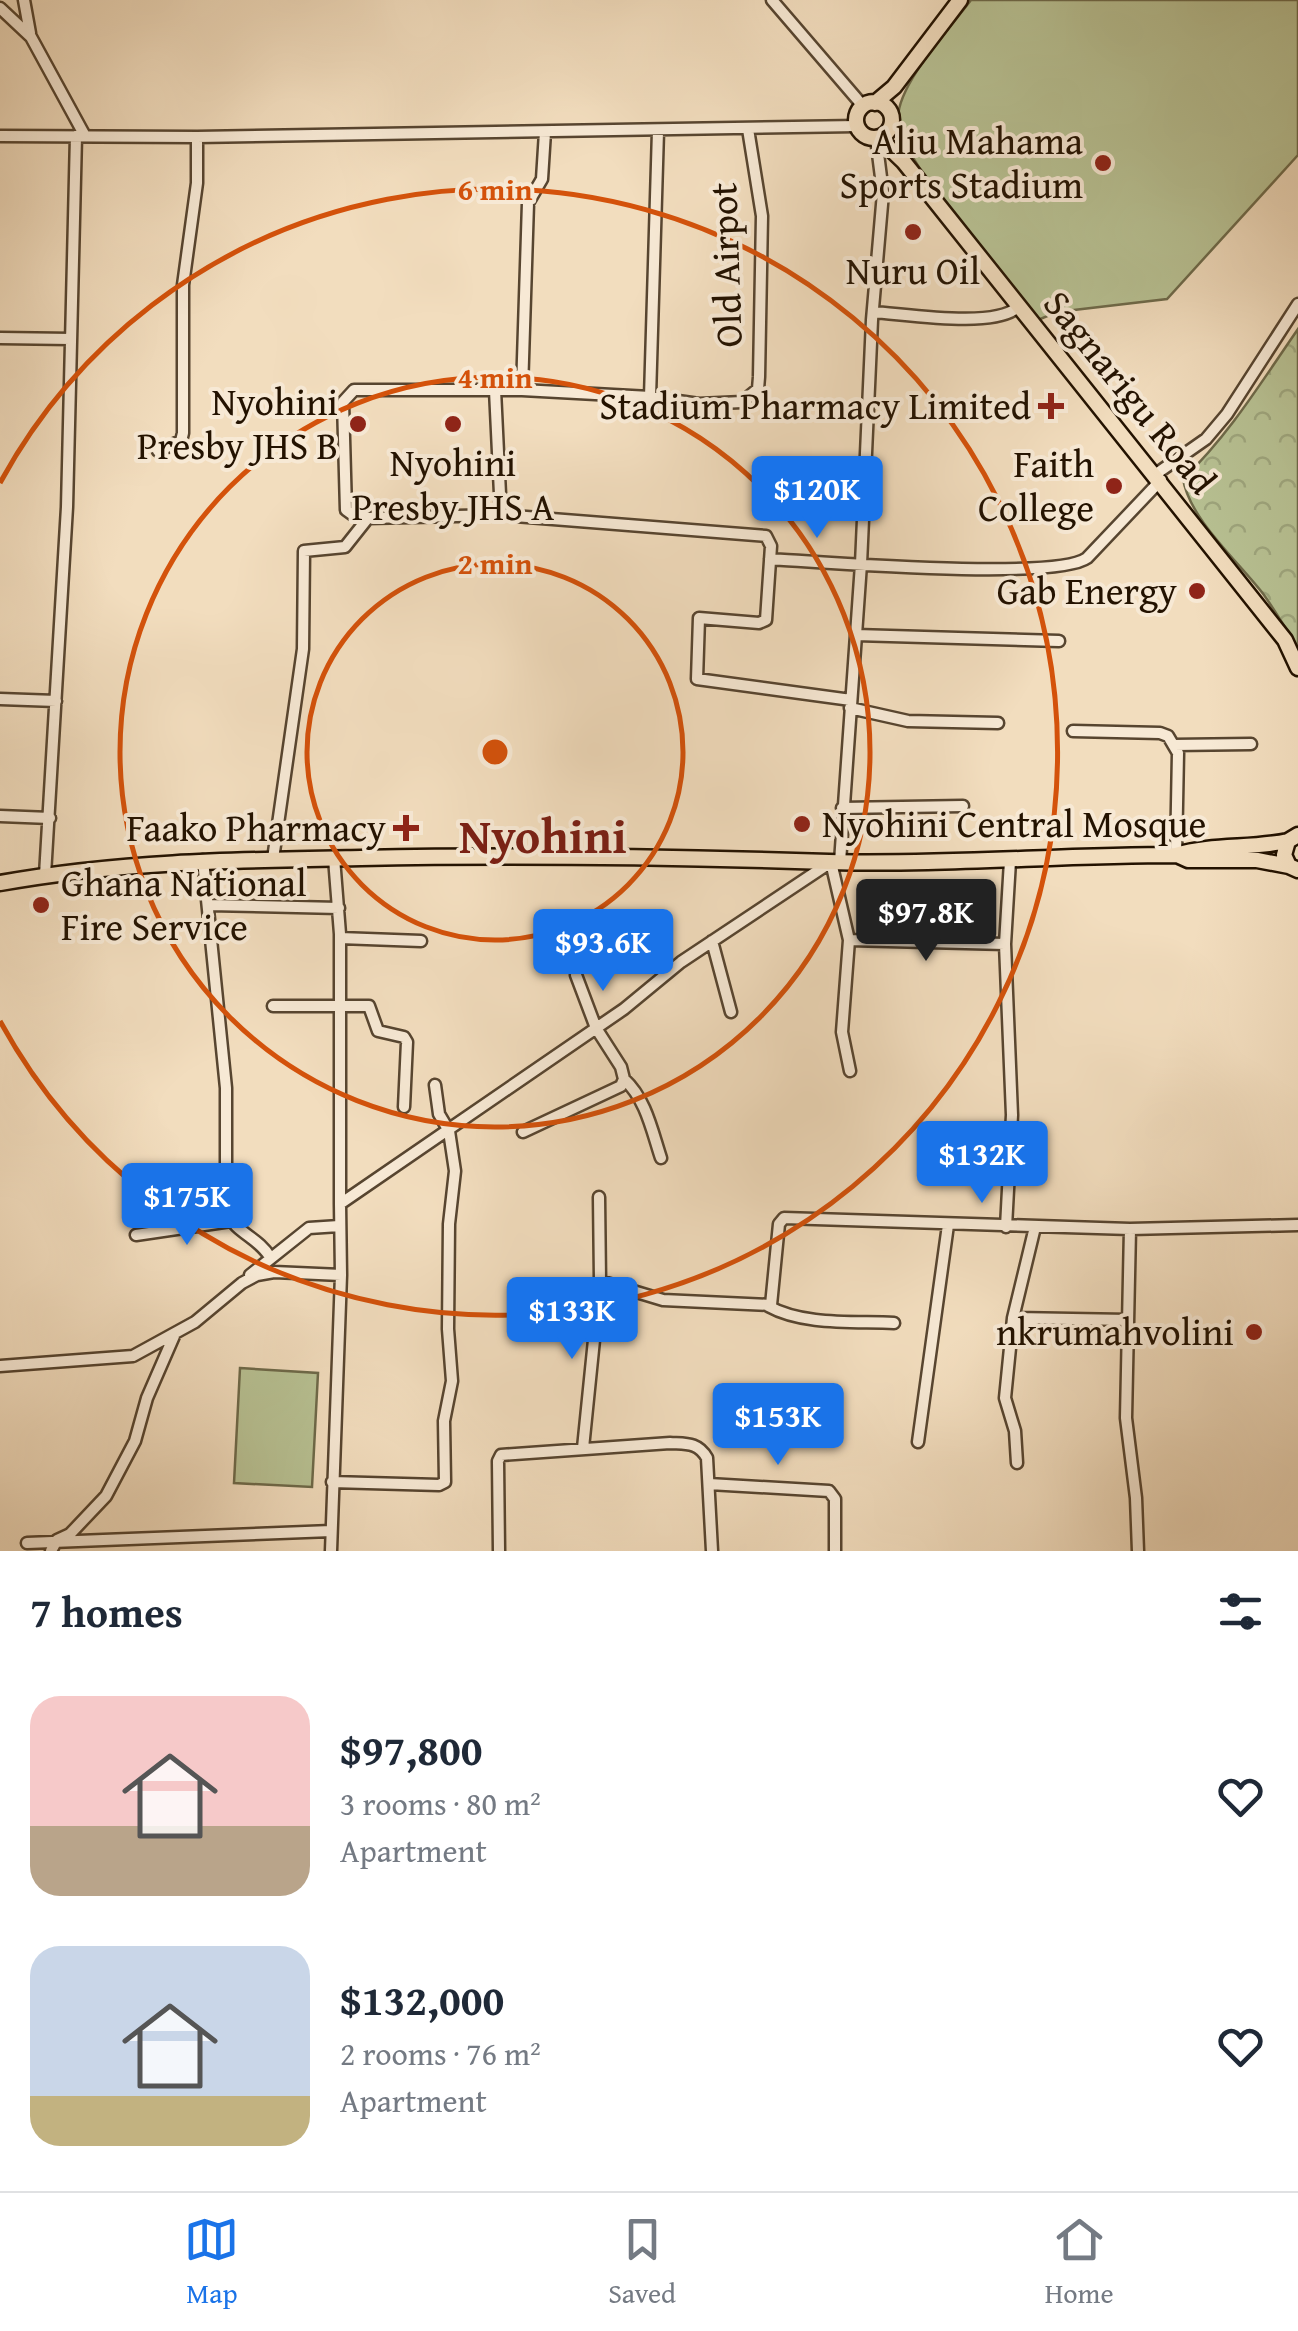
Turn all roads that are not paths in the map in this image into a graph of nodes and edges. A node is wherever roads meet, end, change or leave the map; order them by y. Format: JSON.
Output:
{"nodes":[{"id":1,"x":772,"y":0,"type":"edge"},
{"id":2,"x":960,"y":0,"type":"edge"},
{"id":3,"x":24,"y":2,"type":"edge"},
{"id":4,"x":3,"y":10,"type":"edge"},
{"id":5,"x":31,"y":37,"type":"junction"},
{"id":6,"x":894,"y":87,"type":"junction"},
{"id":7,"x":869,"y":104,"type":"junction"},
{"id":8,"x":891,"y":119,"type":"junction"},
{"id":9,"x":857,"y":126,"type":"junction"},
{"id":10,"x":748,"y":129,"type":"junction"},
{"id":11,"x":658,"y":130,"type":"junction"},
{"id":12,"x":546,"y":132,"type":"junction"},
{"id":13,"x":0,"y":136,"type":"edge"},
{"id":14,"x":80,"y":136,"type":"junction"},
{"id":15,"x":197,"y":137,"type":"junction"},
{"id":16,"x":877,"y":138,"type":"junction"},
{"id":17,"x":904,"y":162,"type":"junction"},
{"id":18,"x":1298,"y":304,"type":"edge"},
{"id":19,"x":1018,"y":307,"type":"junction"},
{"id":20,"x":873,"y":312,"type":"junction"},
{"id":21,"x":0,"y":338,"type":"edge"},
{"id":22,"x":71,"y":340,"type":"junction"},
{"id":23,"x":495,"y":390,"type":"junction"},
{"id":24,"x":522,"y":390,"type":"junction"},
{"id":25,"x":650,"y":397,"type":"junction"},
{"id":26,"x":158,"y":451,"type":"dead end"},
{"id":27,"x":1158,"y":477,"type":"junction"},
{"id":28,"x":501,"y":515,"type":"junction"},
{"id":29,"x":368,"y":518,"type":"junction"},
{"id":30,"x":770,"y":559,"type":"junction"},
{"id":31,"x":861,"y":564,"type":"junction"},
{"id":32,"x":856,"y":635,"type":"junction"},
{"id":33,"x":1059,"y":641,"type":"dead end"},
{"id":34,"x":1298,"y":668,"type":"edge"},
{"id":35,"x":0,"y":699,"type":"edge"},
{"id":36,"x":56,"y":701,"type":"junction"},
{"id":37,"x":851,"y":704,"type":"junction"},
{"id":38,"x":998,"y":723,"type":"dead end"},
{"id":39,"x":1073,"y":731,"type":"dead end"},
{"id":40,"x":1250,"y":744,"type":"dead end"},
{"id":41,"x":1174,"y":745,"type":"junction"},
{"id":42,"x":963,"y":806,"type":"dead end"},
{"id":43,"x":842,"y":808,"type":"junction"},
{"id":44,"x":0,"y":816,"type":"edge"},
{"id":45,"x":50,"y":818,"type":"junction"},
{"id":46,"x":1294,"y":834,"type":"edge"},
{"id":47,"x":1176,"y":855,"type":"junction"},
{"id":48,"x":334,"y":858,"type":"junction"},
{"id":49,"x":273,"y":859,"type":"junction"},
{"id":50,"x":203,"y":860,"type":"junction"},
{"id":51,"x":1010,"y":861,"type":"junction"},
{"id":52,"x":836,"y":862,"type":"junction"},
{"id":53,"x":1295,"y":871,"type":"edge"},
{"id":54,"x":45,"y":875,"type":"junction"},
{"id":55,"x":0,"y":883,"type":"edge"},
{"id":56,"x":210,"y":905,"type":"junction"},
{"id":57,"x":339,"y":908,"type":"junction"},
{"id":58,"x":340,"y":938,"type":"junction"},
{"id":59,"x":712,"y":940,"type":"junction"},
{"id":60,"x":849,"y":940,"type":"junction"},
{"id":61,"x":420,"y":941,"type":"dead end"},
{"id":62,"x":1005,"y":944,"type":"junction"},
{"id":63,"x":576,"y":975,"type":"dead end"},
{"id":64,"x":339,"y":1004,"type":"junction"},
{"id":65,"x":273,"y":1006,"type":"dead end"},
{"id":66,"x":731,"y":1012,"type":"dead end"},
{"id":67,"x":596,"y":1028,"type":"junction"},
{"id":68,"x":850,"y":1070,"type":"dead end"},
{"id":69,"x":624,"y":1079,"type":"junction"},
{"id":70,"x":435,"y":1085,"type":"dead end"},
{"id":71,"x":404,"y":1107,"type":"dead end"},
{"id":72,"x":448,"y":1131,"type":"junction"},
{"id":73,"x":524,"y":1132,"type":"dead end"},
{"id":74,"x":660,"y":1158,"type":"dead end"},
{"id":75,"x":599,"y":1197,"type":"dead end"},
{"id":76,"x":340,"y":1204,"type":"junction"},
{"id":77,"x":231,"y":1222,"type":"junction"},
{"id":78,"x":948,"y":1225,"type":"junction"},
{"id":79,"x":1298,"y":1225,"type":"edge"},
{"id":80,"x":340,"y":1226,"type":"junction"},
{"id":81,"x":1006,"y":1226,"type":"junction"},
{"id":82,"x":1035,"y":1227,"type":"junction"},
{"id":83,"x":1130,"y":1229,"type":"junction"},
{"id":84,"x":136,"y":1235,"type":"dead end"},
{"id":85,"x":270,"y":1257,"type":"junction"},
{"id":86,"x":341,"y":1275,"type":"junction"},
{"id":87,"x":600,"y":1281,"type":"junction"},
{"id":88,"x":242,"y":1283,"type":"junction"},
{"id":89,"x":768,"y":1306,"type":"junction"},
{"id":90,"x":1013,"y":1318,"type":"junction"},
{"id":91,"x":1128,"y":1320,"type":"junction"},
{"id":92,"x":894,"y":1323,"type":"dead end"},
{"id":93,"x":175,"y":1335,"type":"junction"},
{"id":94,"x":0,"y":1366,"type":"edge"},
{"id":95,"x":918,"y":1442,"type":"dead end"},
{"id":96,"x":583,"y":1448,"type":"junction"},
{"id":97,"x":1017,"y":1463,"type":"dead end"},
{"id":98,"x":332,"y":1482,"type":"junction"},
{"id":99,"x":710,"y":1484,"type":"junction"},
{"id":100,"x":332,"y":1530,"type":"junction"},
{"id":101,"x":27,"y":1544,"type":"dead end"},
{"id":102,"x":54,"y":1546,"type":"edge"},
{"id":103,"x":331,"y":1551,"type":"edge"},
{"id":104,"x":499,"y":1551,"type":"edge"},
{"id":105,"x":712,"y":1551,"type":"edge"},
{"id":106,"x":835,"y":1551,"type":"edge"},
{"id":107,"x":1138,"y":1551,"type":"edge"}],
"edges":[{"from":1,"to":7,"type":"street"},
{"from":2,"to":6,"type":"main road"},
{"from":3,"to":4,"type":"street"},
{"from":3,"to":5,"type":"street"},
{"from":4,"to":5,"type":"street"},
{"from":5,"to":14,"type":"street"},
{"from":6,"to":7,"type":"main road"},
{"from":6,"to":8,"type":"main road"},
{"from":7,"to":8,"type":"main road"},
{"from":7,"to":9,"type":"main road"},
{"from":8,"to":16,"type":"main road"},
{"from":8,"to":17,"type":"main road","name":"Sagnarigu Road"},
{"from":9,"to":10,"type":"street"},
{"from":9,"to":16,"type":"main road"},
{"from":10,"to":11,"type":"street"},
{"from":10,"to":25,"type":"street","name":"Old Airpot"},
{"from":11,"to":12,"type":"street"},
{"from":11,"to":25,"type":"street"},
{"from":12,"to":15,"type":"street"},
{"from":12,"to":24,"type":"street"},
{"from":13,"to":14,"type":"street"},
{"from":14,"to":15,"type":"street"},
{"from":14,"to":22,"type":"street"},
{"from":15,"to":26,"type":"street"},
{"from":16,"to":17,"type":"main road","name":"Sagnarigu Road"},
{"from":16,"to":20,"type":"street"},
{"from":17,"to":19,"type":"main road","name":"Sagnarigu Road"},
{"from":18,"to":27,"type":"street"},
{"from":19,"to":20,"type":"street"},
{"from":19,"to":27,"type":"main road","name":"Sagnarigu Road"},
{"from":20,"to":31,"type":"street"},
{"from":21,"to":22,"type":"street"},
{"from":22,"to":36,"type":"street"},
{"from":23,"to":24,"type":"street"},
{"from":23,"to":28,"type":"street"},
{"from":23,"to":29,"type":"street"},
{"from":24,"to":25,"type":"street"},
{"from":27,"to":31,"type":"street"},
{"from":27,"to":34,"type":"main road","name":"Sagnarigu Road"},
{"from":28,"to":29,"type":"street"},
{"from":28,"to":30,"type":"street"},
{"from":29,"to":49,"type":"street"},
{"from":30,"to":31,"type":"street"},
{"from":30,"to":37,"type":"street"},
{"from":31,"to":32,"type":"street"},
{"from":32,"to":33,"type":"street"},
{"from":32,"to":37,"type":"street"},
{"from":35,"to":36,"type":"street"},
{"from":36,"to":45,"type":"street"},
{"from":37,"to":38,"type":"street"},
{"from":37,"to":43,"type":"street"},
{"from":39,"to":41,"type":"street"},
{"from":40,"to":41,"type":"street"},
{"from":41,"to":47,"type":"street"},
{"from":42,"to":43,"type":"street"},
{"from":43,"to":52,"type":"street"},
{"from":44,"to":45,"type":"street"},
{"from":45,"to":54,"type":"street"},
{"from":46,"to":47,"type":"main road"},
{"from":46,"to":53,"type":"main road"},
{"from":47,"to":51,"type":"main road"},
{"from":47,"to":53,"type":"main road"},
{"from":48,"to":49,"type":"main road"},
{"from":48,"to":52,"type":"main road"},
{"from":48,"to":57,"type":"street"},
{"from":49,"to":50,"type":"main road"},
{"from":50,"to":54,"type":"main road"},
{"from":50,"to":56,"type":"street"},
{"from":51,"to":52,"type":"main road"},
{"from":51,"to":62,"type":"street"},
{"from":52,"to":59,"type":"street"},
{"from":52,"to":60,"type":"street"},
{"from":54,"to":55,"type":"main road"},
{"from":56,"to":57,"type":"street"},
{"from":56,"to":77,"type":"street"},
{"from":57,"to":58,"type":"street"},
{"from":58,"to":61,"type":"street"},
{"from":58,"to":64,"type":"street"},
{"from":59,"to":66,"type":"street"},
{"from":59,"to":67,"type":"street"},
{"from":60,"to":62,"type":"street"},
{"from":60,"to":68,"type":"street"},
{"from":62,"to":81,"type":"street"},
{"from":63,"to":67,"type":"street"},
{"from":64,"to":65,"type":"street"},
{"from":64,"to":71,"type":"street"},
{"from":64,"to":76,"type":"street"},
{"from":67,"to":69,"type":"street"},
{"from":67,"to":72,"type":"street"},
{"from":69,"to":73,"type":"street"},
{"from":69,"to":74,"type":"street"},
{"from":70,"to":72,"type":"street"},
{"from":72,"to":76,"type":"street"},
{"from":72,"to":98,"type":"street"},
{"from":75,"to":87,"type":"street"},
{"from":76,"to":80,"type":"street"},
{"from":77,"to":84,"type":"street"},
{"from":77,"to":85,"type":"street"},
{"from":78,"to":81,"type":"street"},
{"from":78,"to":89,"type":"street"},
{"from":78,"to":95,"type":"street"},
{"from":79,"to":83,"type":"street"},
{"from":80,"to":85,"type":"street"},
{"from":80,"to":86,"type":"street"},
{"from":81,"to":82,"type":"street"},
{"from":82,"to":83,"type":"street"},
{"from":82,"to":90,"type":"street"},
{"from":83,"to":91,"type":"street"},
{"from":85,"to":88,"type":"street"},
{"from":86,"to":88,"type":"street"},
{"from":86,"to":98,"type":"street"},
{"from":87,"to":89,"type":"street"},
{"from":87,"to":96,"type":"street"},
{"from":88,"to":93,"type":"street"},
{"from":89,"to":92,"type":"street"},
{"from":90,"to":91,"type":"street"},
{"from":90,"to":97,"type":"street"},
{"from":91,"to":107,"type":"street"},
{"from":93,"to":94,"type":"street"},
{"from":93,"to":102,"type":"street"},
{"from":96,"to":99,"type":"street"},
{"from":96,"to":104,"type":"street"},
{"from":98,"to":100,"type":"street"},
{"from":99,"to":105,"type":"street"},
{"from":99,"to":106,"type":"street"},
{"from":100,"to":102,"type":"street"},
{"from":100,"to":103,"type":"street"},
{"from":101,"to":102,"type":"street"}]}
